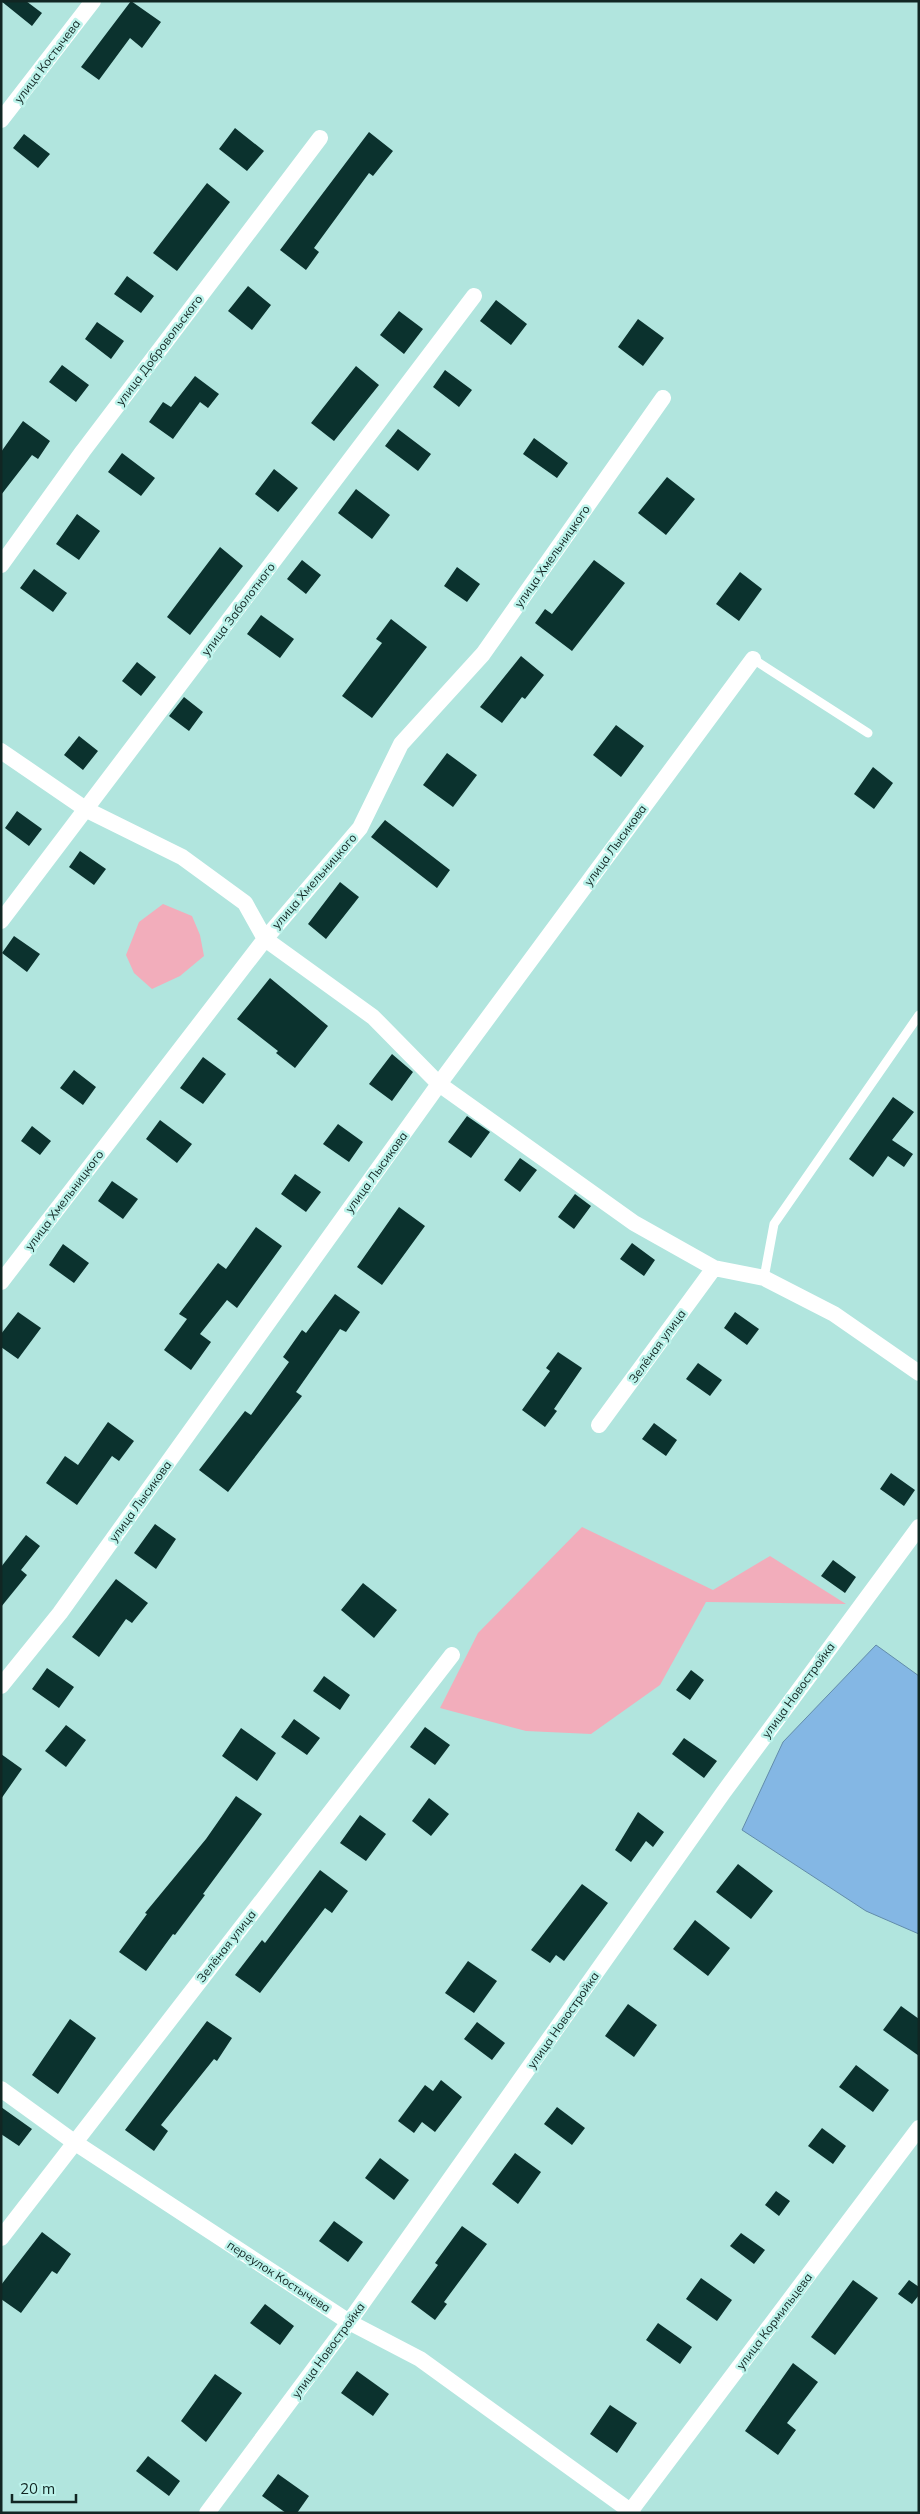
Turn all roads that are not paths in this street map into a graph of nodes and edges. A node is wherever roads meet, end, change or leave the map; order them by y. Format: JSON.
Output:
{"nodes":[{"id":1,"x":92,"y":1,"type":"edge"},
{"id":2,"x":1,"y":120,"type":"edge"},
{"id":3,"x":320,"y":138,"type":"dead end"},
{"id":4,"x":474,"y":296,"type":"dead end"},
{"id":5,"x":663,"y":398,"type":"dead end"},
{"id":6,"x":1,"y":565,"type":"edge"},
{"id":7,"x":753,"y":659,"type":"joint"},
{"id":8,"x":868,"y":733,"type":"dead end"},
{"id":9,"x":1,"y":751,"type":"edge"},
{"id":10,"x":87,"y":810,"type":"junction"},
{"id":11,"x":1,"y":921,"type":"edge"},
{"id":12,"x":264,"y":939,"type":"junction"},
{"id":13,"x":919,"y":1015,"type":"edge"},
{"id":14,"x":439,"y":1084,"type":"junction"},
{"id":15,"x":714,"y":1268,"type":"junction"},
{"id":16,"x":764,"y":1278,"type":"junction"},
{"id":17,"x":1,"y":1282,"type":"edge"},
{"id":18,"x":919,"y":1374,"type":"edge"},
{"id":19,"x":599,"y":1425,"type":"dead end"},
{"id":20,"x":919,"y":1527,"type":"edge"},
{"id":21,"x":452,"y":1655,"type":"dead end"},
{"id":22,"x":1,"y":1686,"type":"edge"},
{"id":23,"x":1,"y":2089,"type":"edge"},
{"id":24,"x":919,"y":2128,"type":"edge"},
{"id":25,"x":74,"y":2142,"type":"junction"},
{"id":26,"x":1,"y":2238,"type":"edge"},
{"id":27,"x":349,"y":2322,"type":"junction"},
{"id":28,"x":630,"y":2512,"type":"edge"},
{"id":29,"x":207,"y":2513,"type":"edge"}],
"edges":[{"from":1,"to":2,"type":"street","name":"улица Костычева"},
{"from":3,"to":6,"type":"street","name":"улица Добровольского"},
{"from":4,"to":10,"type":"street","name":"улица Заболотного"},
{"from":5,"to":12,"type":"street","name":"улица Хмельницкого"},
{"from":7,"to":8,"type":"lane"},
{"from":7,"to":14,"type":"street","name":"улица Лысикова"},
{"from":9,"to":10,"type":"street"},
{"from":10,"to":11,"type":"street","name":"улица Заболотного"},
{"from":10,"to":12,"type":"street"},
{"from":12,"to":14,"type":"street"},
{"from":12,"to":17,"type":"street","name":"улица Хмельницкого"},
{"from":13,"to":16,"type":"lane"},
{"from":14,"to":15,"type":"street"},
{"from":14,"to":22,"type":"street","name":"улица Лысикова"},
{"from":15,"to":16,"type":"street"},
{"from":15,"to":19,"type":"street","name":"Зелёная улица"},
{"from":16,"to":18,"type":"street"},
{"from":20,"to":27,"type":"street","name":"улица Новостройка"},
{"from":21,"to":25,"type":"street","name":"Зелёная улица"},
{"from":23,"to":25,"type":"street","name":"переулок Костычева"},
{"from":24,"to":28,"type":"street","name":"улица Кормильцева"},
{"from":25,"to":26,"type":"street","name":"Зелёная улица"},
{"from":25,"to":27,"type":"street","name":"переулок Костычева"},
{"from":27,"to":28,"type":"street","name":"переулок Костычева"},
{"from":27,"to":29,"type":"street","name":"улица Новостройка"}]}
